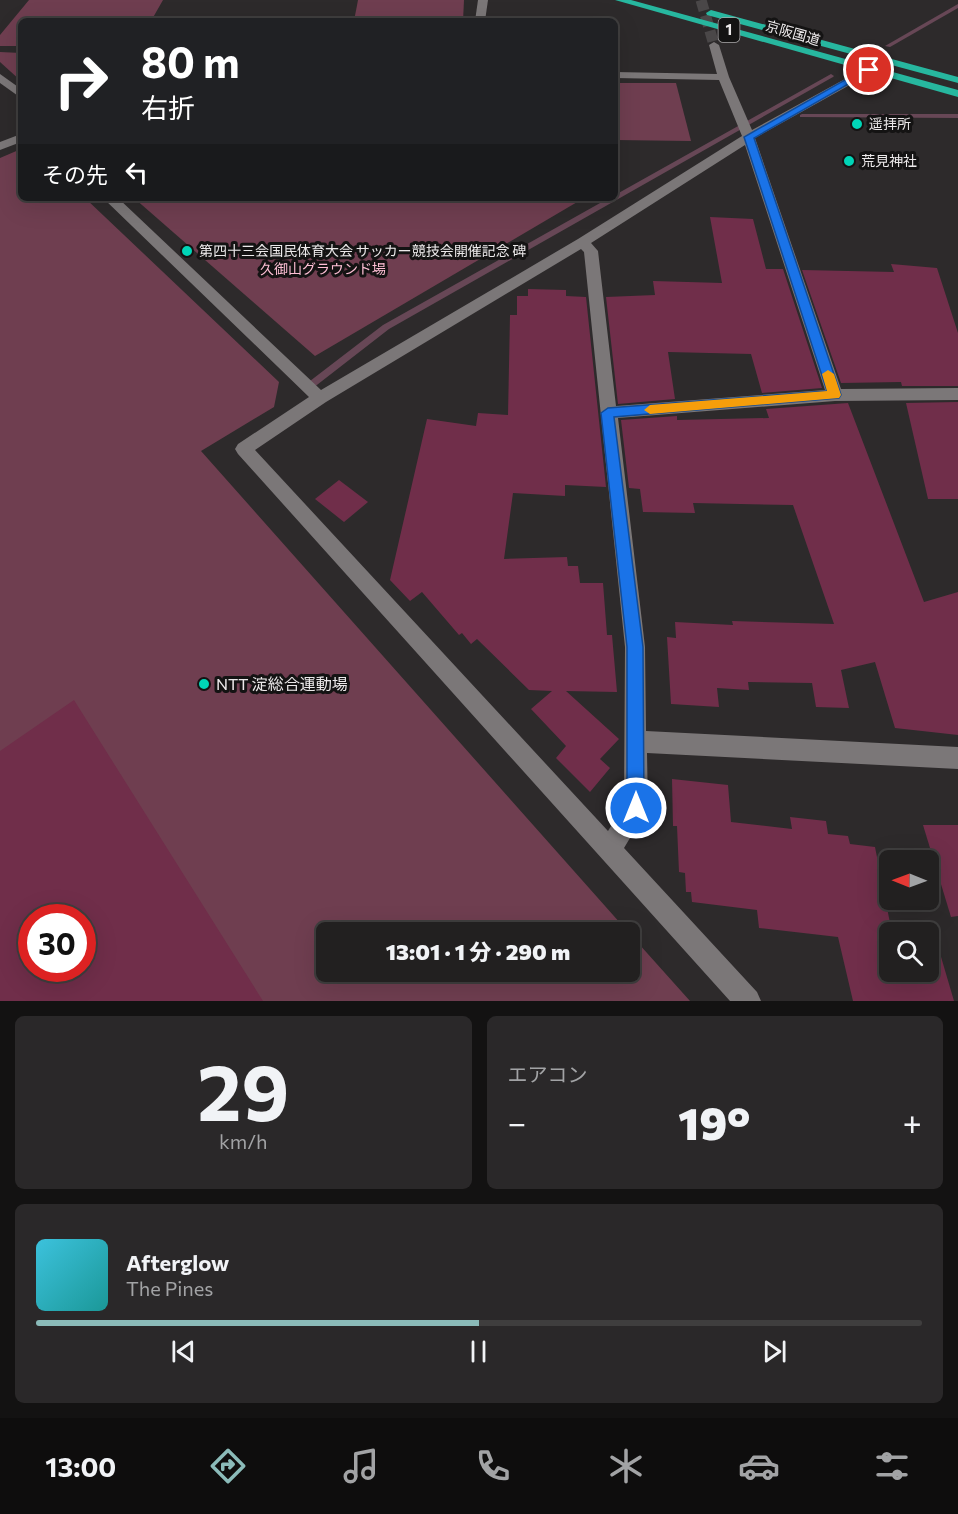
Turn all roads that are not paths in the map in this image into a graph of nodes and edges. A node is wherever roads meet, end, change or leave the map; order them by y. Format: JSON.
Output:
{"nodes":[{"id":1,"x":483,"y":0,"type":"edge"},
{"id":2,"x":620,"y":0,"type":"edge"},
{"id":3,"x":690,"y":8,"type":"dead end"},
{"id":4,"x":480,"y":18,"type":"edge"},
{"id":5,"x":714,"y":45,"type":"tunnel mouth"},
{"id":6,"x":868,"y":69,"type":"junction"},
{"id":7,"x":618,"y":75,"type":"edge"},
{"id":8,"x":0,"y":77,"type":"edge"},
{"id":9,"x":723,"y":77,"type":"junction"},
{"id":10,"x":958,"y":80,"type":"edge"},
{"id":11,"x":18,"y":92,"type":"edge"},
{"id":12,"x":958,"y":94,"type":"edge"},
{"id":13,"x":749,"y":137,"type":"junction"},
{"id":14,"x":18,"y":139,"type":"edge"},
{"id":15,"x":0,"y":146,"type":"edge"},
{"id":16,"x":113,"y":201,"type":"edge"},
{"id":17,"x":583,"y":242,"type":"junction"},
{"id":18,"x":958,"y":394,"type":"edge"},
{"id":19,"x":835,"y":395,"type":"junction"},
{"id":20,"x":320,"y":398,"type":"junction"},
{"id":21,"x":608,"y":413,"type":"junction"},
{"id":22,"x":635,"y":741,"type":"junction"},
{"id":23,"x":958,"y":759,"type":"edge"},
{"id":24,"x":610,"y":849,"type":"junction"},
{"id":25,"x":748,"y":1001,"type":"edge"}],
"edges":[{"from":1,"to":4,"type":"street"},
{"from":2,"to":6,"type":"highway","name":"京阪国道","number":"1"},
{"from":3,"to":10,"type":"highway","name":"京阪国道","number":"1"},
{"from":5,"to":9,"type":"street"},
{"from":6,"to":12,"type":"highway","name":"京阪国道","number":"1"},
{"from":6,"to":13,"type":"street"},
{"from":7,"to":9,"type":"street"},
{"from":8,"to":11,"type":"street"},
{"from":9,"to":13,"type":"street"},
{"from":13,"to":17,"type":"street"},
{"from":13,"to":19,"type":"street"},
{"from":14,"to":15,"type":"street"},
{"from":16,"to":20,"type":"street"},
{"from":17,"to":20,"type":"street"},
{"from":17,"to":21,"type":"street"},
{"from":18,"to":19,"type":"street"},
{"from":19,"to":21,"type":"street"},
{"from":20,"to":24,"type":"street"},
{"from":21,"to":22,"type":"street"},
{"from":22,"to":23,"type":"street"},
{"from":22,"to":24,"type":"street"},
{"from":24,"to":25,"type":"street"}]}
